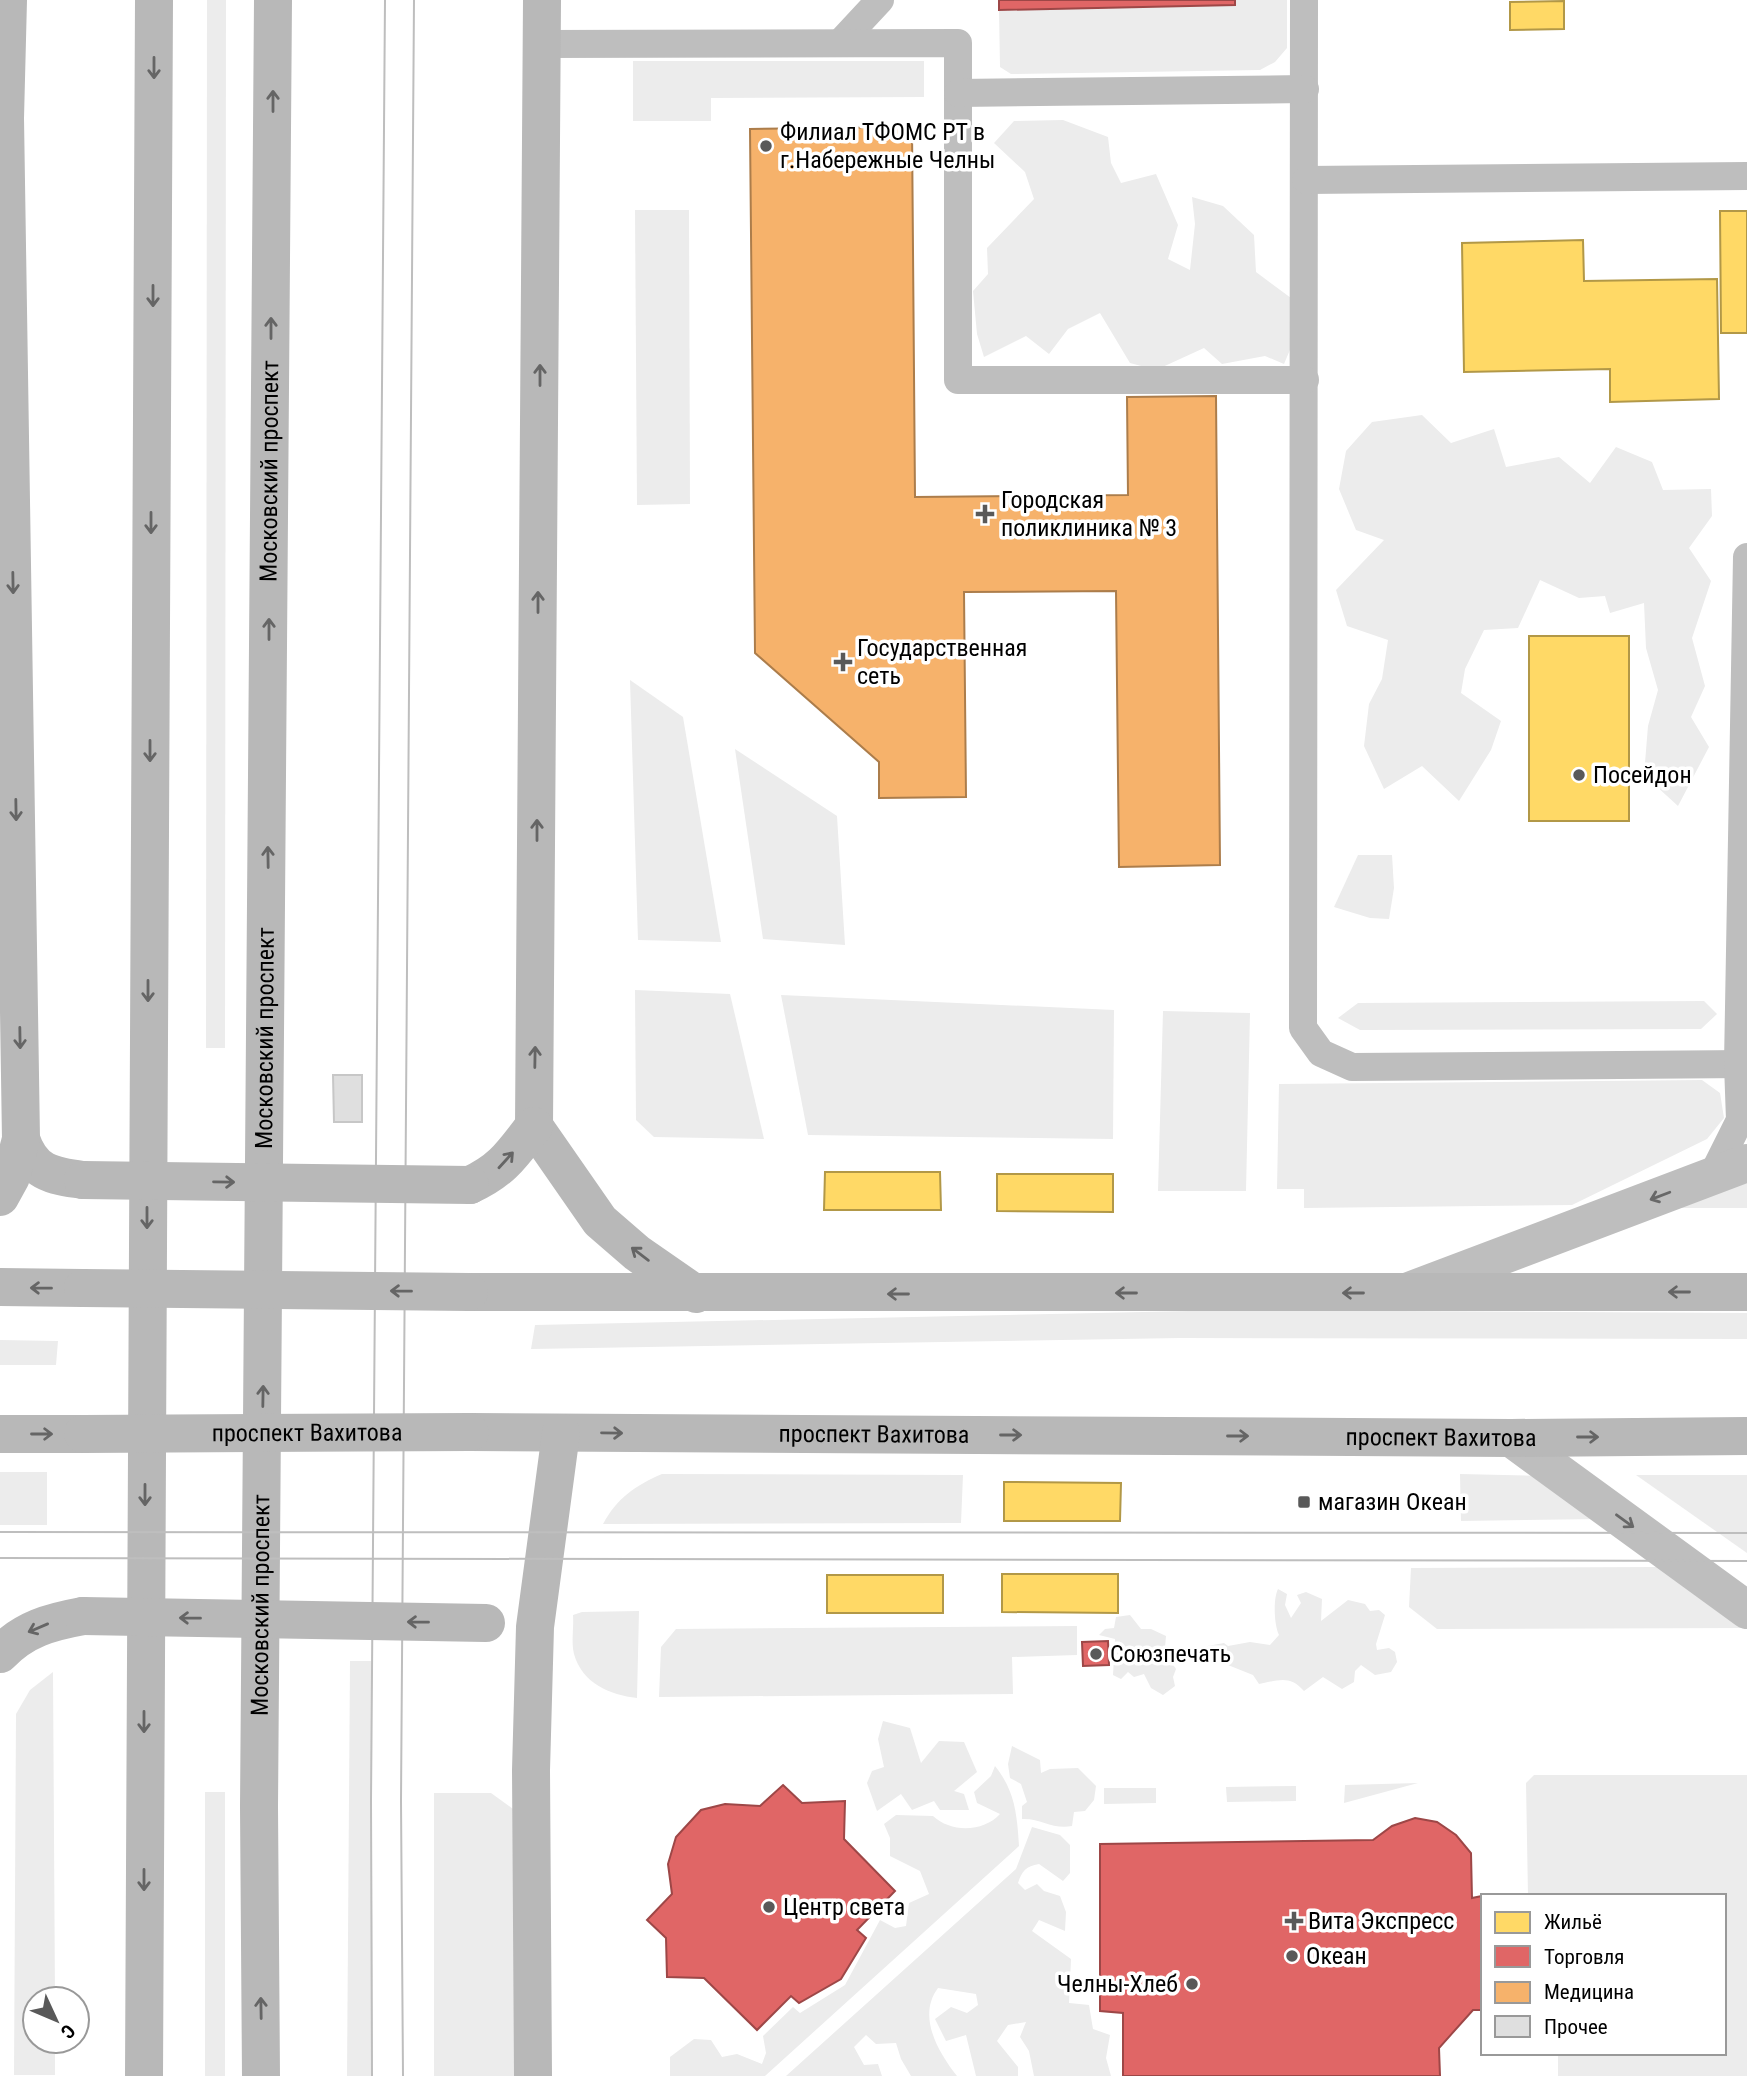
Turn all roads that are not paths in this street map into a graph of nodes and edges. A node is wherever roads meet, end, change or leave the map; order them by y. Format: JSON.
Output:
{"nodes":[{"id":1,"x":8,"y":0,"type":"edge"},
{"id":2,"x":154,"y":0,"type":"edge"},
{"id":3,"x":273,"y":0,"type":"edge"},
{"id":4,"x":542,"y":0,"type":"edge"},
{"id":5,"x":880,"y":0,"type":"edge"},
{"id":6,"x":1304,"y":0,"type":"edge"},
{"id":7,"x":840,"y":43,"type":"junction"},
{"id":8,"x":542,"y":44,"type":"junction"},
{"id":9,"x":1306,"y":89,"type":"junction"},
{"id":10,"x":958,"y":93,"type":"junction"},
{"id":11,"x":1747,"y":176,"type":"edge"},
{"id":12,"x":1306,"y":180,"type":"junction"},
{"id":13,"x":1305,"y":380,"type":"junction"},
{"id":14,"x":1747,"y":556,"type":"edge"},
{"id":15,"x":1742,"y":1064,"type":"edge"},
{"id":16,"x":534,"y":1126,"type":"junction"},
{"id":17,"x":21,"y":1139,"type":"junction"},
{"id":18,"x":1747,"y":1163,"type":"edge"},
{"id":19,"x":1712,"y":1176,"type":"junction"},
{"id":20,"x":0,"y":1197,"type":"edge"},
{"id":21,"x":0,"y":1287,"type":"edge"},
{"id":22,"x":1405,"y":1292,"type":"junction"},
{"id":23,"x":1747,"y":1292,"type":"edge"},
{"id":24,"x":696,"y":1294,"type":"junction"},
{"id":25,"x":561,"y":1433,"type":"junction"},
{"id":26,"x":0,"y":1434,"type":"edge"},
{"id":27,"x":1747,"y":1436,"type":"edge"},
{"id":28,"x":1511,"y":1438,"type":"junction"},
{"id":29,"x":1747,"y":1610,"type":"edge"},
{"id":30,"x":535,"y":1627,"type":"junction"},
{"id":31,"x":0,"y":1654,"type":"edge"},
{"id":32,"x":144,"y":2076,"type":"edge"},
{"id":33,"x":261,"y":2076,"type":"edge"},
{"id":34,"x":533,"y":2076,"type":"edge"}],
"edges":[{"from":1,"to":17,"type":"main road","one_way":true},
{"from":2,"to":32,"type":"main road","one_way":true},
{"from":33,"to":3,"type":"main road","name":"Московский проспект","one_way":true},
{"from":4,"to":8,"type":"main road"},
{"from":5,"to":7,"type":"lane"},
{"from":6,"to":9,"type":"lane"},
{"from":7,"to":8,"type":"lane"},
{"from":7,"to":10,"type":"lane"},
{"from":16,"to":8,"type":"main road","one_way":true},
{"from":9,"to":10,"type":"lane"},
{"from":9,"to":12,"type":"lane"},
{"from":10,"to":13,"type":"lane"},
{"from":11,"to":12,"type":"lane"},
{"from":12,"to":13,"type":"lane"},
{"from":13,"to":15,"type":"lane"},
{"from":14,"to":15,"type":"lane"},
{"from":15,"to":19,"type":"lane"},
{"from":17,"to":16,"type":"main road","one_way":true,"bridge":true},
{"from":24,"to":16,"type":"main road","one_way":true},
{"from":17,"to":20,"type":"main road"},
{"from":18,"to":19,"type":"street"},
{"from":19,"to":22,"type":"street","one_way":true},
{"from":24,"to":21,"type":"main road","one_way":true,"bridge":true},
{"from":23,"to":22,"type":"main road","one_way":true},
{"from":22,"to":24,"type":"main road","one_way":true},
{"from":26,"to":25,"type":"main road","name":"проспект Вахитова","one_way":true,"bridge":true},
{"from":25,"to":28,"type":"main road","name":"проспект Вахитова","one_way":true},
{"from":25,"to":30,"type":"main road"},
{"from":28,"to":27,"type":"main road","name":"проспект Вахитова","one_way":true},
{"from":28,"to":29,"type":"street","one_way":true},
{"from":30,"to":31,"type":"main road","one_way":true,"bridge":true},
{"from":30,"to":34,"type":"main road"}]}
